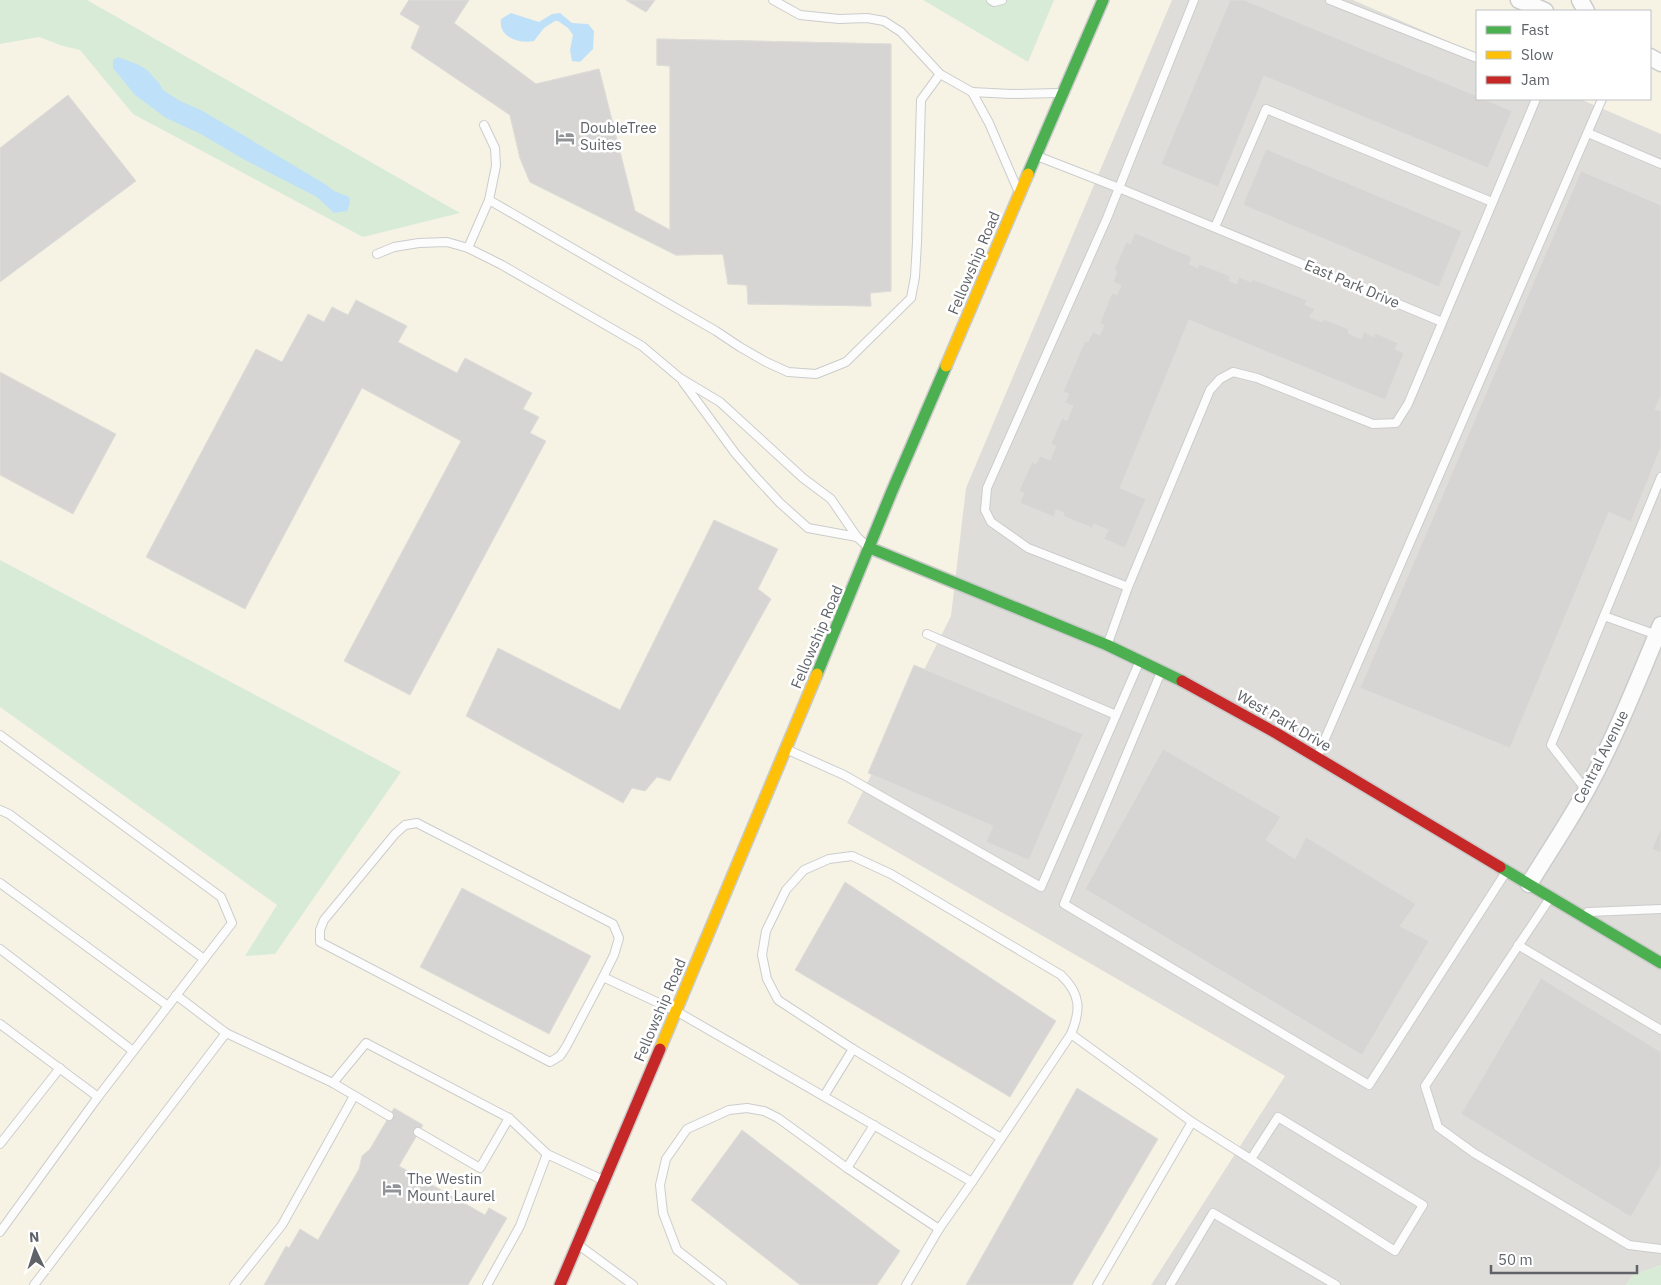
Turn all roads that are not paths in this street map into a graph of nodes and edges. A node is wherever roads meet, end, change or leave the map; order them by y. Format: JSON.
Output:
{"nodes":[{"id":1,"x":773,"y":0,"type":"edge"},
{"id":2,"x":991,"y":0,"type":"edge"},
{"id":3,"x":1002,"y":0,"type":"edge"},
{"id":4,"x":1103,"y":0,"type":"edge"},
{"id":5,"x":1194,"y":0,"type":"edge"},
{"id":6,"x":1330,"y":0,"type":"edge"},
{"id":7,"x":1519,"y":0,"type":"edge"},
{"id":8,"x":1544,"y":10,"type":"edge"},
{"id":9,"x":1476,"y":58,"type":"edge"},
{"id":10,"x":940,"y":74,"type":"junction"},
{"id":11,"x":972,"y":92,"type":"junction"},
{"id":12,"x":1064,"y":93,"type":"junction"},
{"id":13,"x":1536,"y":100,"type":"edge"},
{"id":14,"x":1602,"y":100,"type":"edge"},
{"id":15,"x":484,"y":125,"type":"dead end"},
{"id":16,"x":1588,"y":133,"type":"junction"},
{"id":17,"x":1037,"y":156,"type":"junction"},
{"id":18,"x":1661,"y":164,"type":"edge"},
{"id":19,"x":1119,"y":188,"type":"junction"},
{"id":20,"x":1020,"y":194,"type":"junction"},
{"id":21,"x":488,"y":200,"type":"junction"},
{"id":22,"x":1492,"y":202,"type":"junction"},
{"id":23,"x":1215,"y":227,"type":"junction"},
{"id":24,"x":468,"y":248,"type":"junction"},
{"id":25,"x":377,"y":254,"type":"dead end"},
{"id":26,"x":1442,"y":322,"type":"junction"},
{"id":27,"x":680,"y":378,"type":"junction"},
{"id":28,"x":1660,"y":483,"type":"edge"},
{"id":29,"x":857,"y":537,"type":"junction"},
{"id":30,"x":870,"y":548,"type":"junction"},
{"id":31,"x":1128,"y":586,"type":"junction"},
{"id":32,"x":1604,"y":616,"type":"junction"},
{"id":33,"x":1659,"y":630,"type":"edge"},
{"id":34,"x":927,"y":634,"type":"dead end"},
{"id":35,"x":1107,"y":645,"type":"junction"},
{"id":36,"x":1140,"y":661,"type":"junction"},
{"id":37,"x":1161,"y":670,"type":"junction"},
{"id":38,"x":1116,"y":715,"type":"junction"},
{"id":39,"x":0,"y":735,"type":"edge"},
{"id":40,"x":786,"y":749,"type":"junction"},
{"id":41,"x":1317,"y":757,"type":"junction"},
{"id":42,"x":1586,"y":790,"type":"junction"},
{"id":43,"x":0,"y":810,"type":"edge"},
{"id":44,"x":1506,"y":871,"type":"junction"},
{"id":45,"x":0,"y":883,"type":"edge"},
{"id":46,"x":1529,"y":884,"type":"junction"},
{"id":47,"x":1550,"y":897,"type":"junction"},
{"id":48,"x":1661,"y":909,"type":"edge"},
{"id":49,"x":1576,"y":912,"type":"junction"},
{"id":50,"x":1518,"y":944,"type":"junction"},
{"id":51,"x":0,"y":949,"type":"edge"},
{"id":52,"x":204,"y":959,"type":"junction"},
{"id":53,"x":1661,"y":963,"type":"edge"},
{"id":54,"x":603,"y":977,"type":"junction"},
{"id":55,"x":176,"y":995,"type":"junction"},
{"id":56,"x":168,"y":1006,"type":"junction"},
{"id":57,"x":676,"y":1011,"type":"junction"},
{"id":58,"x":0,"y":1024,"type":"edge"},
{"id":59,"x":1661,"y":1030,"type":"edge"},
{"id":60,"x":226,"y":1033,"type":"junction"},
{"id":61,"x":1071,"y":1034,"type":"junction"},
{"id":62,"x":853,"y":1049,"type":"junction"},
{"id":63,"x":133,"y":1051,"type":"junction"},
{"id":64,"x":60,"y":1068,"type":"junction"},
{"id":65,"x":333,"y":1084,"type":"junction"},
{"id":66,"x":354,"y":1096,"type":"junction"},
{"id":67,"x":824,"y":1096,"type":"junction"},
{"id":68,"x":98,"y":1097,"type":"junction"},
{"id":69,"x":389,"y":1116,"type":"dead end"},
{"id":70,"x":508,"y":1118,"type":"junction"},
{"id":71,"x":1192,"y":1122,"type":"junction"},
{"id":72,"x":874,"y":1125,"type":"junction"},
{"id":73,"x":418,"y":1132,"type":"dead end"},
{"id":74,"x":1001,"y":1138,"type":"junction"},
{"id":75,"x":0,"y":1144,"type":"edge"},
{"id":76,"x":548,"y":1154,"type":"junction"},
{"id":77,"x":1251,"y":1159,"type":"junction"},
{"id":78,"x":847,"y":1168,"type":"junction"},
{"id":79,"x":604,"y":1181,"type":"junction"},
{"id":80,"x":972,"y":1182,"type":"junction"},
{"id":81,"x":940,"y":1230,"type":"junction"},
{"id":82,"x":0,"y":1232,"type":"edge"},
{"id":83,"x":578,"y":1244,"type":"junction"},
{"id":84,"x":1661,"y":1249,"type":"edge"},
{"id":85,"x":34,"y":1285,"type":"edge"},
{"id":86,"x":234,"y":1285,"type":"edge"},
{"id":87,"x":487,"y":1285,"type":"edge"},
{"id":88,"x":560,"y":1285,"type":"edge"},
{"id":89,"x":632,"y":1285,"type":"edge"},
{"id":90,"x":722,"y":1285,"type":"edge"},
{"id":91,"x":906,"y":1285,"type":"edge"},
{"id":92,"x":1097,"y":1285,"type":"edge"},
{"id":93,"x":1170,"y":1285,"type":"edge"},
{"id":94,"x":1336,"y":1285,"type":"edge"}],
"edges":[{"from":1,"to":10,"type":"lane"},
{"from":2,"to":3,"type":"lane"},
{"from":4,"to":12,"type":"street","name":"Fellowship Road"},
{"from":5,"to":19,"type":"lane"},
{"from":6,"to":9,"type":"lane"},
{"from":7,"to":8,"type":"street"},
{"from":10,"to":11,"type":"lane"},
{"from":10,"to":21,"type":"lane"},
{"from":11,"to":12,"type":"lane"},
{"from":11,"to":20,"type":"lane"},
{"from":12,"to":17,"type":"street","name":"Fellowship Road"},
{"from":13,"to":22,"type":"lane"},
{"from":14,"to":16,"type":"lane"},
{"from":15,"to":21,"type":"lane"},
{"from":16,"to":18,"type":"lane"},
{"from":16,"to":41,"type":"lane"},
{"from":17,"to":19,"type":"lane","name":"East Park Drive"},
{"from":17,"to":20,"type":"street","name":"Fellowship Road"},
{"from":19,"to":23,"type":"lane","name":"East Park Drive"},
{"from":19,"to":31,"type":"lane"},
{"from":20,"to":30,"type":"street","name":"Fellowship Road"},
{"from":21,"to":24,"type":"lane"},
{"from":22,"to":23,"type":"lane"},
{"from":22,"to":26,"type":"lane"},
{"from":23,"to":26,"type":"lane","name":"East Park Drive"},
{"from":24,"to":25,"type":"lane"},
{"from":24,"to":27,"type":"lane"},
{"from":26,"to":31,"type":"lane"},
{"from":27,"to":29,"type":"lane"},
{"from":27,"to":29,"type":"lane"},
{"from":28,"to":32,"type":"lane"},
{"from":29,"to":30,"type":"lane"},
{"from":30,"to":35,"type":"street","name":"West Park Drive"},
{"from":30,"to":40,"type":"street","name":"Fellowship Road"},
{"from":31,"to":35,"type":"lane"},
{"from":32,"to":33,"type":"lane"},
{"from":32,"to":42,"type":"lane"},
{"from":33,"to":42,"type":"street","name":"Central Avenue"},
{"from":34,"to":38,"type":"lane"},
{"from":35,"to":36,"type":"street","name":"West Park Drive"},
{"from":36,"to":37,"type":"street","name":"West Park Drive"},
{"from":36,"to":38,"type":"lane"},
{"from":37,"to":41,"type":"street","name":"West Park Drive"},
{"from":37,"to":44,"type":"lane"},
{"from":38,"to":40,"type":"lane"},
{"from":39,"to":52,"type":"lane"},
{"from":40,"to":57,"type":"street","name":"Fellowship Road"},
{"from":41,"to":44,"type":"street","name":"West Park Drive"},
{"from":42,"to":46,"type":"street","name":"Central Avenue"},
{"from":43,"to":52,"type":"lane"},
{"from":44,"to":46,"type":"street","name":"West Park Drive"},
{"from":45,"to":56,"type":"lane"},
{"from":46,"to":47,"type":"street","name":"West Park Drive"},
{"from":47,"to":49,"type":"street","name":"West Park Drive"},
{"from":47,"to":50,"type":"lane"},
{"from":48,"to":49,"type":"lane"},
{"from":49,"to":53,"type":"street","name":"West Park Drive"},
{"from":50,"to":59,"type":"lane"},
{"from":50,"to":84,"type":"lane"},
{"from":51,"to":63,"type":"lane"},
{"from":52,"to":55,"type":"lane"},
{"from":54,"to":54,"type":"lane"},
{"from":54,"to":57,"type":"lane"},
{"from":55,"to":56,"type":"lane"},
{"from":55,"to":60,"type":"lane"},
{"from":56,"to":63,"type":"lane"},
{"from":57,"to":67,"type":"lane"},
{"from":57,"to":79,"type":"street","name":"Fellowship Road"},
{"from":58,"to":64,"type":"lane"},
{"from":60,"to":65,"type":"lane"},
{"from":60,"to":85,"type":"lane"},
{"from":61,"to":62,"type":"lane"},
{"from":61,"to":71,"type":"lane"},
{"from":61,"to":74,"type":"lane"},
{"from":62,"to":67,"type":"lane"},
{"from":62,"to":74,"type":"lane"},
{"from":63,"to":68,"type":"lane"},
{"from":64,"to":68,"type":"lane"},
{"from":64,"to":75,"type":"lane"},
{"from":65,"to":66,"type":"lane"},
{"from":65,"to":70,"type":"lane"},
{"from":66,"to":69,"type":"lane"},
{"from":66,"to":86,"type":"lane"},
{"from":67,"to":72,"type":"lane"},
{"from":68,"to":82,"type":"lane"},
{"from":70,"to":73,"type":"lane"},
{"from":70,"to":76,"type":"lane"},
{"from":71,"to":77,"type":"lane"},
{"from":71,"to":92,"type":"lane"},
{"from":72,"to":78,"type":"lane"},
{"from":72,"to":80,"type":"lane"},
{"from":74,"to":80,"type":"lane"},
{"from":76,"to":79,"type":"lane"},
{"from":76,"to":87,"type":"lane"},
{"from":77,"to":77,"type":"lane"},
{"from":78,"to":81,"type":"lane"},
{"from":78,"to":90,"type":"lane"},
{"from":79,"to":83,"type":"street","name":"Fellowship Road"},
{"from":80,"to":81,"type":"lane"},
{"from":81,"to":91,"type":"lane"},
{"from":83,"to":88,"type":"street","name":"Fellowship Road"},
{"from":83,"to":89,"type":"lane"},
{"from":93,"to":94,"type":"lane"}]}
